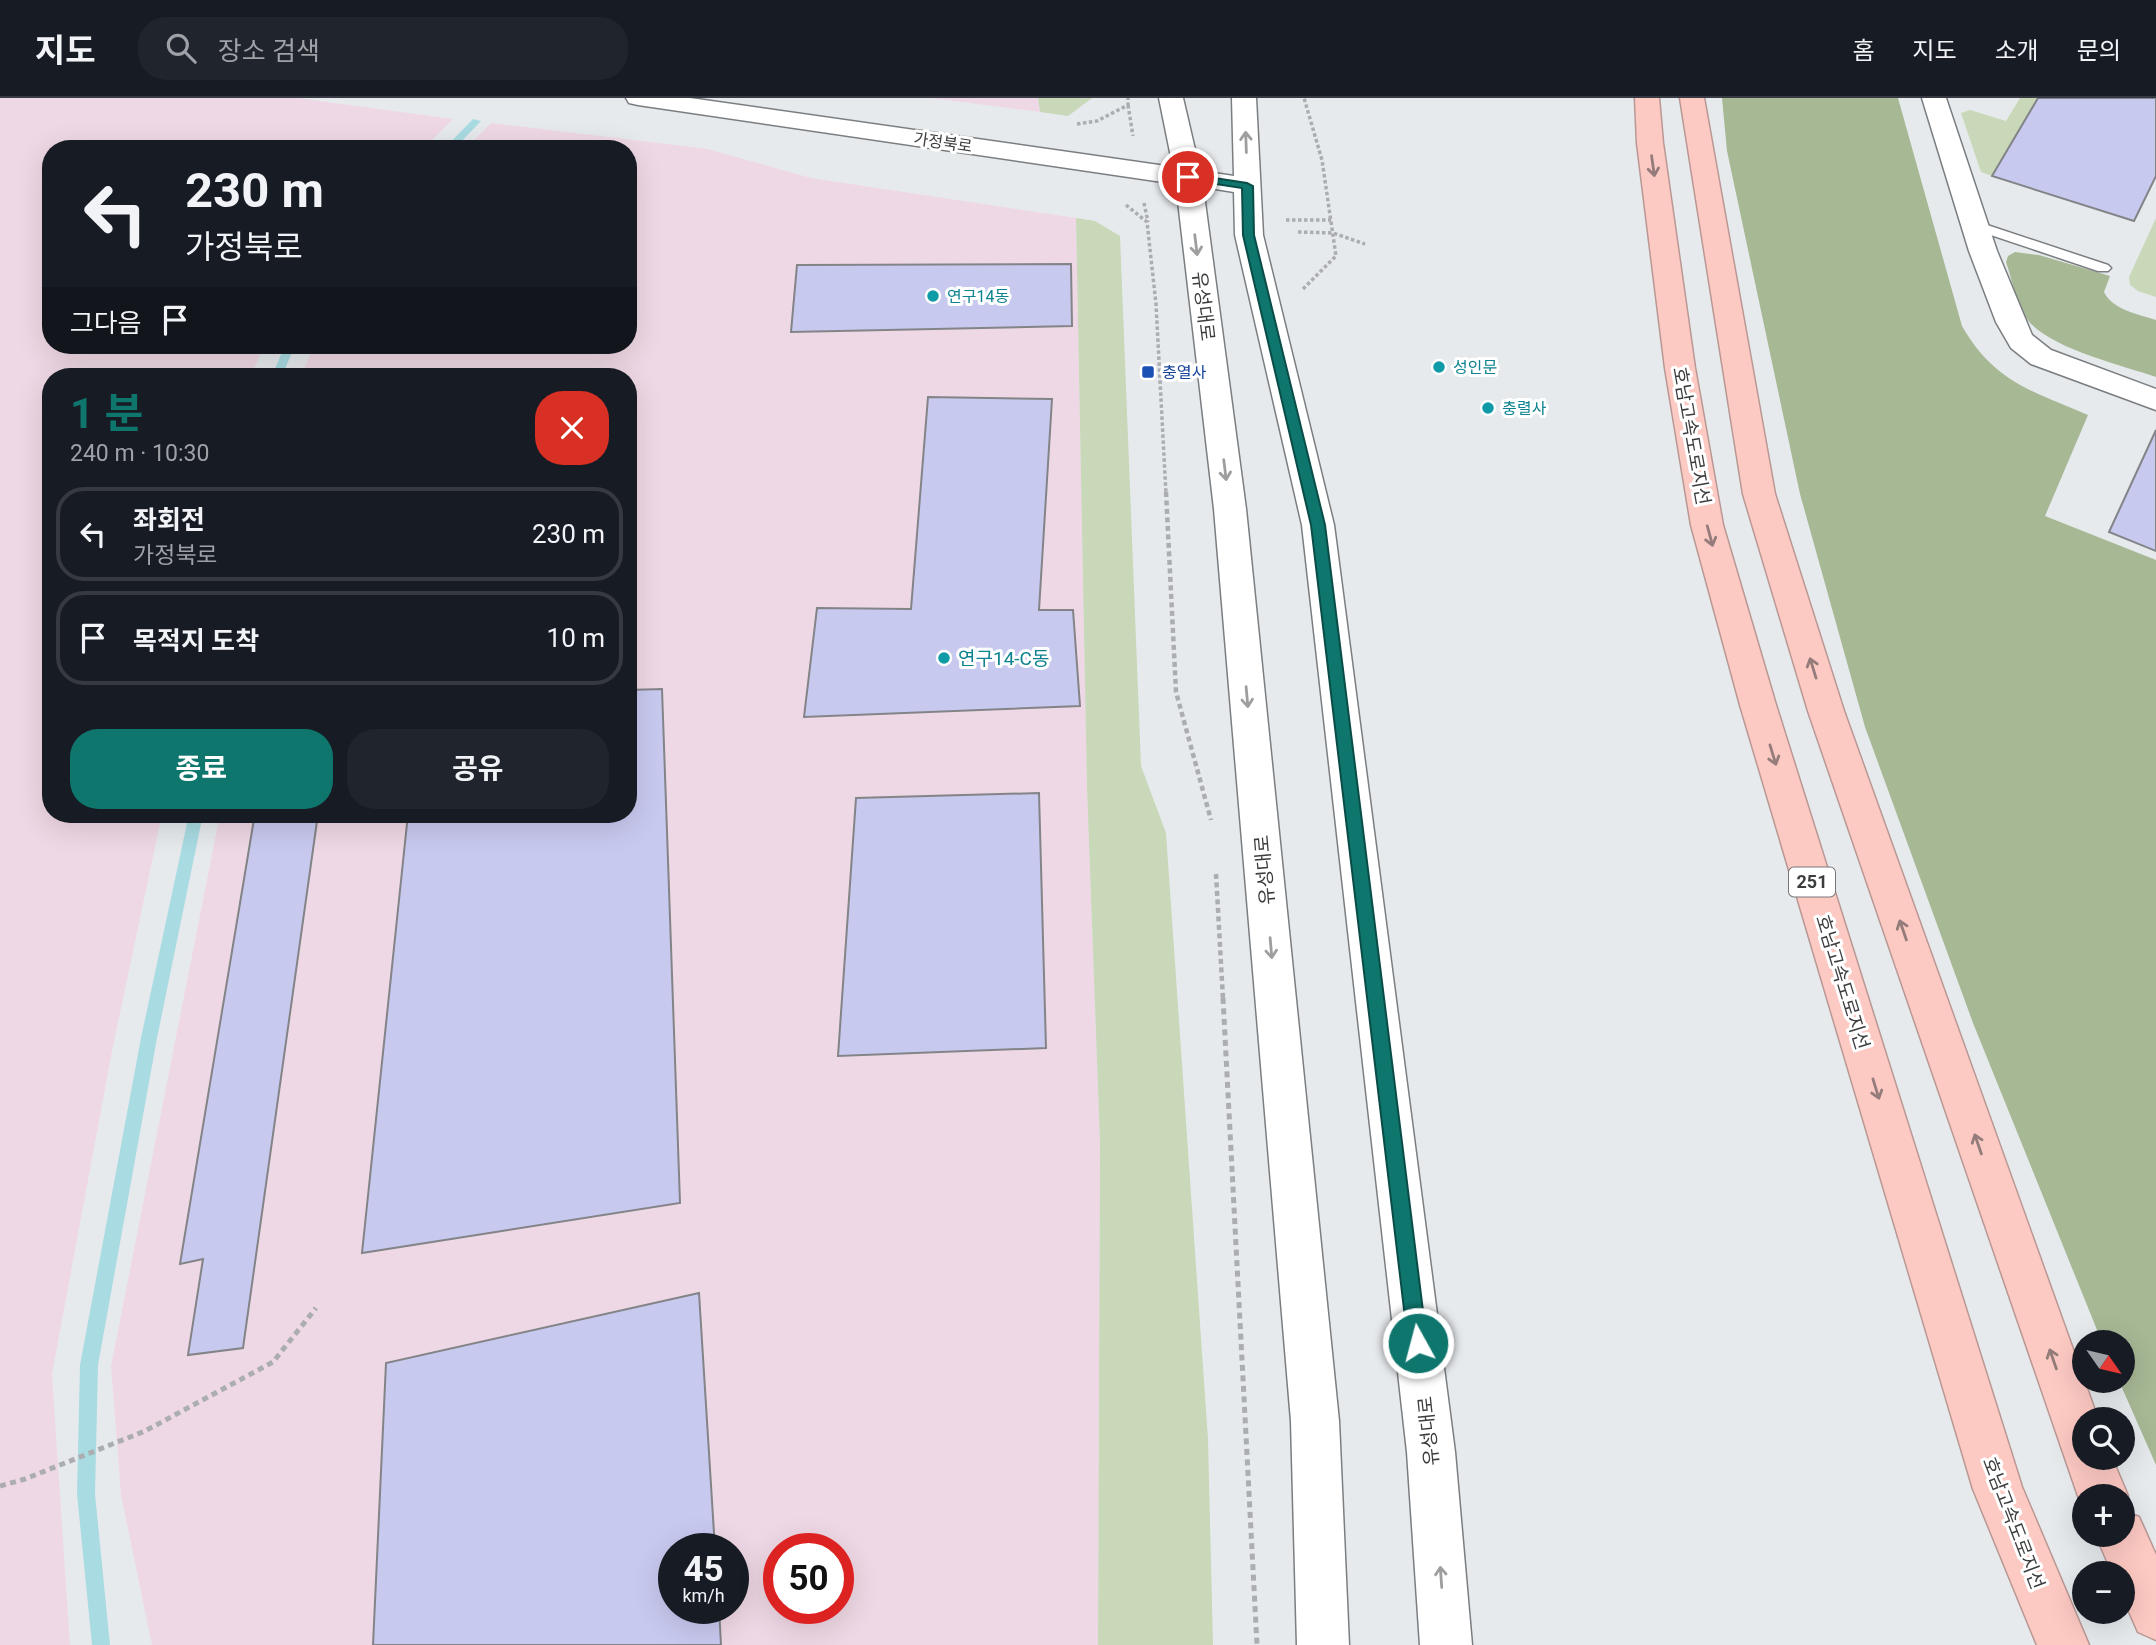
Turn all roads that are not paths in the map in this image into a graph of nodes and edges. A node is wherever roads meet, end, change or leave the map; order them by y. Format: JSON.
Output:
{"nodes":[{"id":1,"x":638,"y":98,"type":"edge"},
{"id":2,"x":1171,"y":98,"type":"edge"},
{"id":3,"x":1244,"y":98,"type":"edge"},
{"id":4,"x":1647,"y":98,"type":"edge"},
{"id":5,"x":1692,"y":98,"type":"edge"},
{"id":6,"x":1934,"y":98,"type":"edge"},
{"id":7,"x":1188,"y":177,"type":"junction"},
{"id":8,"x":1247,"y":186,"type":"junction"},
{"id":9,"x":1975,"y":225,"type":"junction"},
{"id":10,"x":2103,"y":268,"type":"dead end"},
{"id":11,"x":2156,"y":400,"type":"edge"},
{"id":12,"x":2072,"y":1413,"type":"edge"},
{"id":13,"x":2126,"y":1547,"type":"edge"},
{"id":14,"x":2156,"y":1614,"type":"edge"},
{"id":15,"x":1323,"y":1645,"type":"edge"},
{"id":16,"x":1446,"y":1645,"type":"edge"},
{"id":17,"x":2063,"y":1645,"type":"edge"}],
"edges":[{"from":1,"to":7,"type":"main road","name":"가정북로"},
{"from":2,"to":7,"type":"main road","name":"유성대로"},
{"from":8,"to":3,"type":"main road","name":"유성대로","one_way":true},
{"from":4,"to":17,"type":"highway","name":"호남고속도로지선","number":"251","one_way":true},
{"from":12,"to":5,"type":"highway","one_way":true},
{"from":6,"to":9,"type":"main road"},
{"from":7,"to":8,"type":"main road","name":"가정북로"},
{"from":7,"to":15,"type":"main road","name":"유성대로","one_way":true},
{"from":16,"to":8,"type":"main road","name":"유성대로","one_way":true},
{"from":9,"to":10,"type":"lane"},
{"from":9,"to":11,"type":"main road"},
{"from":13,"to":14,"type":"highway"}]}
